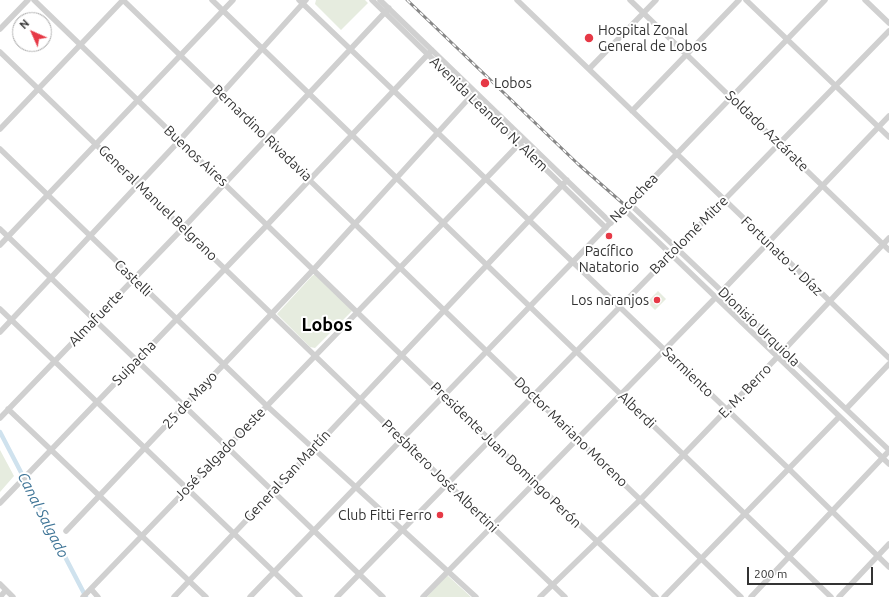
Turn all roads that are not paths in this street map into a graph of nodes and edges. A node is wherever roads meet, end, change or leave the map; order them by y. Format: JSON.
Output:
{"nodes":[{"id":1,"x":28,"y":0,"type":"edge"},
{"id":2,"x":34,"y":0,"type":"edge"},
{"id":3,"x":123,"y":0,"type":"edge"},
{"id":4,"x":212,"y":0,"type":"edge"},
{"id":5,"x":232,"y":0,"type":"edge"},
{"id":6,"x":372,"y":0,"type":"edge"},
{"id":7,"x":380,"y":0,"type":"edge"},
{"id":8,"x":517,"y":0,"type":"edge"},
{"id":9,"x":630,"y":0,"type":"edge"},
{"id":10,"x":656,"y":0,"type":"edge"},
{"id":11,"x":739,"y":0,"type":"edge"},
{"id":12,"x":746,"y":0,"type":"edge"},
{"id":13,"x":825,"y":0,"type":"edge"},
{"id":14,"x":865,"y":0,"type":"edge"},
{"id":15,"x":302,"y":1,"type":"edge"},
{"id":16,"x":222,"y":10,"type":"junction"},
{"id":17,"x":387,"y":10,"type":"junction"},
{"id":18,"x":644,"y":13,"type":"junction"},
{"id":19,"x":889,"y":23,"type":"edge"},
{"id":20,"x":0,"y":29,"type":"edge"},
{"id":21,"x":889,"y":31,"type":"edge"},
{"id":22,"x":788,"y":39,"type":"junction"},
{"id":23,"x":81,"y":45,"type":"junction"},
{"id":24,"x":262,"y":48,"type":"junction"},
{"id":25,"x":352,"y":49,"type":"junction"},
{"id":26,"x":0,"y":52,"type":"edge"},
{"id":27,"x":430,"y":53,"type":"junction"},
{"id":28,"x":687,"y":54,"type":"junction"},
{"id":29,"x":180,"y":55,"type":"junction"},
{"id":30,"x":589,"y":69,"type":"junction"},
{"id":31,"x":465,"y":81,"type":"junction"},
{"id":32,"x":836,"y":85,"type":"junction"},
{"id":33,"x":460,"y":86,"type":"junction"},
{"id":34,"x":39,"y":89,"type":"junction"},
{"id":35,"x":394,"y":91,"type":"junction"},
{"id":36,"x":221,"y":94,"type":"junction"},
{"id":37,"x":310,"y":94,"type":"junction"},
{"id":38,"x":471,"y":96,"type":"junction"},
{"id":39,"x":732,"y":97,"type":"junction"},
{"id":40,"x":138,"y":100,"type":"junction"},
{"id":41,"x":487,"y":103,"type":"junction"},
{"id":42,"x":482,"y":108,"type":"junction"},
{"id":43,"x":632,"y":111,"type":"junction"},
{"id":44,"x":889,"y":116,"type":"edge"},
{"id":45,"x":879,"y":127,"type":"junction"},
{"id":46,"x":0,"y":129,"type":"edge"},
{"id":47,"x":438,"y":133,"type":"junction"},
{"id":48,"x":352,"y":136,"type":"junction"},
{"id":49,"x":889,"y":137,"type":"edge"},
{"id":50,"x":267,"y":138,"type":"junction"},
{"id":51,"x":524,"y":139,"type":"junction"},
{"id":52,"x":180,"y":141,"type":"junction"},
{"id":53,"x":780,"y":143,"type":"junction"},
{"id":54,"x":96,"y":144,"type":"junction"},
{"id":55,"x":520,"y":144,"type":"junction"},
{"id":56,"x":0,"y":149,"type":"edge"},
{"id":57,"x":677,"y":154,"type":"junction"},
{"id":58,"x":396,"y":178,"type":"junction"},
{"id":59,"x":486,"y":179,"type":"junction"},
{"id":60,"x":310,"y":180,"type":"junction"},
{"id":61,"x":567,"y":180,"type":"junction"},
{"id":62,"x":225,"y":183,"type":"junction"},
{"id":63,"x":138,"y":185,"type":"junction"},
{"id":64,"x":562,"y":185,"type":"junction"},
{"id":65,"x":823,"y":185,"type":"junction"},
{"id":66,"x":47,"y":195,"type":"junction"},
{"id":67,"x":724,"y":200,"type":"junction"},
{"id":68,"x":630,"y":204,"type":"junction"},
{"id":69,"x":624,"y":209,"type":"junction"},
{"id":70,"x":529,"y":219,"type":"junction"},
{"id":71,"x":443,"y":223,"type":"junction"},
{"id":72,"x":611,"y":223,"type":"junction"},
{"id":73,"x":268,"y":224,"type":"junction"},
{"id":74,"x":355,"y":224,"type":"junction"},
{"id":75,"x":183,"y":228,"type":"junction"},
{"id":76,"x":606,"y":228,"type":"junction"},
{"id":77,"x":0,"y":230,"type":"edge"},
{"id":78,"x":90,"y":236,"type":"junction"},
{"id":79,"x":8,"y":237,"type":"junction"},
{"id":80,"x":889,"y":238,"type":"edge"},
{"id":81,"x":768,"y":242,"type":"junction"},
{"id":82,"x":883,"y":244,"type":"junction"},
{"id":83,"x":0,"y":245,"type":"edge"},
{"id":84,"x":677,"y":248,"type":"junction"},
{"id":85,"x":889,"y":250,"type":"edge"},
{"id":86,"x":670,"y":254,"type":"junction"},
{"id":87,"x":573,"y":262,"type":"junction"},
{"id":88,"x":486,"y":264,"type":"junction"},
{"id":89,"x":400,"y":267,"type":"junction"},
{"id":90,"x":225,"y":268,"type":"junction"},
{"id":91,"x":314,"y":269,"type":"junction"},
{"id":92,"x":50,"y":278,"type":"junction"},
{"id":93,"x":134,"y":279,"type":"junction"},
{"id":94,"x":722,"y":291,"type":"junction"},
{"id":95,"x":716,"y":297,"type":"junction"},
{"id":96,"x":829,"y":301,"type":"junction"},
{"id":97,"x":620,"y":306,"type":"junction"},
{"id":98,"x":530,"y":307,"type":"junction"},
{"id":99,"x":0,"y":309,"type":"edge"},
{"id":100,"x":444,"y":309,"type":"junction"},
{"id":101,"x":358,"y":311,"type":"junction"},
{"id":102,"x":272,"y":313,"type":"junction"},
{"id":103,"x":176,"y":319,"type":"junction"},
{"id":104,"x":12,"y":320,"type":"junction"},
{"id":105,"x":94,"y":320,"type":"junction"},
{"id":106,"x":0,"y":332,"type":"edge"},
{"id":107,"x":487,"y":350,"type":"junction"},
{"id":108,"x":664,"y":350,"type":"junction"},
{"id":109,"x":784,"y":350,"type":"junction"},
{"id":110,"x":575,"y":351,"type":"junction"},
{"id":111,"x":401,"y":354,"type":"junction"},
{"id":112,"x":315,"y":355,"type":"junction"},
{"id":113,"x":778,"y":357,"type":"junction"},
{"id":114,"x":889,"y":358,"type":"edge"},
{"id":115,"x":136,"y":360,"type":"junction"},
{"id":116,"x":55,"y":362,"type":"junction"},
{"id":117,"x":223,"y":364,"type":"junction"},
{"id":118,"x":889,"y":364,"type":"edge"},
{"id":119,"x":620,"y":394,"type":"junction"},
{"id":120,"x":533,"y":395,"type":"junction"},
{"id":121,"x":444,"y":396,"type":"junction"},
{"id":122,"x":360,"y":399,"type":"junction"},
{"id":123,"x":97,"y":402,"type":"junction"},
{"id":124,"x":184,"y":406,"type":"junction"},
{"id":125,"x":267,"y":406,"type":"junction"},
{"id":126,"x":8,"y":409,"type":"junction"},
{"id":127,"x":846,"y":409,"type":"junction"},
{"id":128,"x":727,"y":410,"type":"junction"},
{"id":129,"x":839,"y":417,"type":"junction"},
{"id":130,"x":0,"y":418,"type":"edge"},
{"id":131,"x":577,"y":438,"type":"junction"},
{"id":132,"x":403,"y":440,"type":"junction"},
{"id":133,"x":490,"y":440,"type":"junction"},
{"id":134,"x":227,"y":447,"type":"junction"},
{"id":135,"x":144,"y":448,"type":"junction"},
{"id":136,"x":313,"y":448,"type":"junction"},
{"id":137,"x":51,"y":450,"type":"junction"},
{"id":138,"x":889,"y":450,"type":"edge"},
{"id":139,"x":683,"y":455,"type":"junction"},
{"id":140,"x":882,"y":458,"type":"junction"},
{"id":141,"x":889,"y":464,"type":"edge"},
{"id":142,"x":789,"y":469,"type":"junction"},
{"id":143,"x":447,"y":482,"type":"junction"},
{"id":144,"x":534,"y":482,"type":"junction"},
{"id":145,"x":356,"y":487,"type":"junction"},
{"id":146,"x":187,"y":488,"type":"junction"},
{"id":147,"x":273,"y":491,"type":"junction"},
{"id":148,"x":99,"y":496,"type":"junction"},
{"id":149,"x":641,"y":499,"type":"junction"},
{"id":150,"x":0,"y":503,"type":"edge"},
{"id":151,"x":833,"y":511,"type":"junction"},
{"id":152,"x":745,"y":515,"type":"junction"},
{"id":153,"x":492,"y":526,"type":"junction"},
{"id":154,"x":401,"y":530,"type":"junction"},
{"id":155,"x":66,"y":531,"type":"dead end"},
{"id":156,"x":314,"y":531,"type":"junction"},
{"id":157,"x":233,"y":533,"type":"junction"},
{"id":158,"x":141,"y":535,"type":"junction"},
{"id":159,"x":598,"y":542,"type":"junction"},
{"id":160,"x":889,"y":544,"type":"edge"},
{"id":161,"x":878,"y":556,"type":"junction"},
{"id":162,"x":789,"y":557,"type":"junction"},
{"id":163,"x":701,"y":559,"type":"junction"},
{"id":164,"x":889,"y":567,"type":"edge"},
{"id":165,"x":448,"y":571,"type":"junction"},
{"id":166,"x":274,"y":572,"type":"junction"},
{"id":167,"x":359,"y":573,"type":"junction"},
{"id":168,"x":189,"y":581,"type":"junction"},
{"id":169,"x":0,"y":584,"type":"edge"},
{"id":170,"x":553,"y":585,"type":"junction"},
{"id":171,"x":91,"y":589,"type":"junction"},
{"id":172,"x":6,"y":590,"type":"junction"},
{"id":173,"x":0,"y":596,"type":"edge"},
{"id":174,"x":14,"y":597,"type":"edge"},
{"id":175,"x":83,"y":597,"type":"edge"},
{"id":176,"x":98,"y":597,"type":"edge"},
{"id":177,"x":174,"y":597,"type":"edge"},
{"id":178,"x":206,"y":597,"type":"edge"},
{"id":179,"x":250,"y":597,"type":"edge"},
{"id":180,"x":300,"y":597,"type":"edge"},
{"id":181,"x":337,"y":597,"type":"edge"},
{"id":182,"x":383,"y":597,"type":"edge"},
{"id":183,"x":423,"y":597,"type":"edge"},
{"id":184,"x":476,"y":597,"type":"edge"},
{"id":185,"x":540,"y":597,"type":"edge"},
{"id":186,"x":565,"y":597,"type":"edge"},
{"id":187,"x":656,"y":597,"type":"edge"},
{"id":188,"x":664,"y":597,"type":"edge"},
{"id":189,"x":741,"y":597,"type":"edge"},
{"id":190,"x":751,"y":597,"type":"edge"},
{"id":191,"x":831,"y":597,"type":"edge"},
{"id":192,"x":839,"y":597,"type":"edge"}],
"edges":[{"from":1,"to":20,"type":"street"},
{"from":2,"to":23,"type":"street","name":"Buenos Aires"},
{"from":3,"to":23,"type":"street"},
{"from":3,"to":29,"type":"street","name":"Bernardino Rivadavia"},
{"from":4,"to":16,"type":"street","name":"Alberdi"},
{"from":5,"to":16,"type":"street"},
{"from":6,"to":17,"type":"street","name":"Avenida Leandro N. Alem"},
{"from":7,"to":17,"type":"street","name":"Avenida Leandro N. Alem"},
{"from":8,"to":30,"type":"street","name":"Fortunato J. Díaz"},
{"from":9,"to":18,"type":"street","name":"Soldado Azcárate"},
{"from":10,"to":18,"type":"street"},
{"from":11,"to":28,"type":"street"},
{"from":12,"to":22,"type":"street"},
{"from":13,"to":22,"type":"street","name":"Necochea"},
{"from":14,"to":19,"type":"street"},
{"from":15,"to":24,"type":"street"},
{"from":15,"to":25,"type":"street","name":"Sarmiento"},
{"from":16,"to":24,"type":"street","name":"Alberdi"},
{"from":16,"to":29,"type":"street"},
{"from":17,"to":25,"type":"street","name":"Almafuerte"},
{"from":17,"to":27,"type":"street","name":"Avenida Leandro N. Alem"},
{"from":18,"to":28,"type":"street","name":"Soldado Azcárate"},
{"from":18,"to":30,"type":"street"},
{"from":21,"to":32,"type":"street","name":"Bartolomé Mitre"},
{"from":22,"to":32,"type":"street"},
{"from":22,"to":39,"type":"street","name":"Necochea"},
{"from":23,"to":34,"type":"street"},
{"from":23,"to":40,"type":"street","name":"Buenos Aires"},
{"from":24,"to":36,"type":"street"},
{"from":24,"to":37,"type":"street","name":"Alberdi"},
{"from":25,"to":35,"type":"street","name":"Sarmiento"},
{"from":25,"to":37,"type":"street","name":"Almafuerte"},
{"from":26,"to":34,"type":"street","name":"General Manuel Belgrano"},
{"from":27,"to":31,"type":"street","name":"Avenida Leandro N. Alem"},
{"from":27,"to":33,"type":"street","name":"Avenida Leandro N. Alem"},
{"from":27,"to":35,"type":"street","name":"Suipacha"},
{"from":28,"to":39,"type":"street","name":"Soldado Azcárate"},
{"from":28,"to":43,"type":"street"},
{"from":29,"to":36,"type":"street","name":"Bernardino Rivadavia"},
{"from":29,"to":40,"type":"street"},
{"from":30,"to":43,"type":"street","name":"Fortunato J. Díaz"},
{"from":31,"to":33,"type":"street"},
{"from":31,"to":41,"type":"street","name":"Avenida Leandro N. Alem"},
{"from":32,"to":45,"type":"street"},
{"from":32,"to":53,"type":"street","name":"Bartolomé Mitre"},
{"from":33,"to":38,"type":"street","name":"Avenida Leandro N. Alem"},
{"from":34,"to":46,"type":"street"},
{"from":34,"to":54,"type":"street","name":"General Manuel Belgrano"},
{"from":35,"to":47,"type":"street","name":"Sarmiento"},
{"from":35,"to":48,"type":"street","name":"Suipacha"},
{"from":36,"to":50,"type":"street","name":"Bernardino Rivadavia"},
{"from":36,"to":52,"type":"street"},
{"from":37,"to":48,"type":"street","name":"Alberdi"},
{"from":37,"to":50,"type":"street","name":"Almafuerte"},
{"from":38,"to":42,"type":"street","name":"Avenida Leandro N. Alem"},
{"from":38,"to":47,"type":"street","name":"25 de Mayo"},
{"from":39,"to":53,"type":"street","name":"Soldado Azcárate"},
{"from":39,"to":57,"type":"street","name":"Necochea"},
{"from":40,"to":52,"type":"street","name":"Buenos Aires"},
{"from":40,"to":54,"type":"street"},
{"from":41,"to":42,"type":"street"},
{"from":41,"to":51,"type":"street","name":"Avenida Leandro N. Alem"},
{"from":42,"to":55,"type":"street","name":"Avenida Leandro N. Alem"},
{"from":43,"to":57,"type":"street","name":"Fortunato J. Díaz"},
{"from":44,"to":45,"type":"street"},
{"from":45,"to":49,"type":"street"},
{"from":45,"to":65,"type":"street"},
{"from":47,"to":58,"type":"street","name":"25 de Mayo"},
{"from":47,"to":59,"type":"street","name":"Sarmiento"},
{"from":48,"to":58,"type":"street","name":"Alberdi"},
{"from":48,"to":60,"type":"street","name":"Suipacha"},
{"from":50,"to":60,"type":"street","name":"Bernardino Rivadavia"},
{"from":50,"to":62,"type":"street","name":"Almafuerte"},
{"from":51,"to":55,"type":"street","name":"José Salgado Oeste"},
{"from":51,"to":61,"type":"street","name":"Avenida Leandro N. Alem"},
{"from":52,"to":62,"type":"street","name":"Buenos Aires"},
{"from":52,"to":63,"type":"street"},
{"from":53,"to":65,"type":"street","name":"Soldado Azcárate"},
{"from":53,"to":67,"type":"street","name":"Bartolomé Mitre"},
{"from":54,"to":63,"type":"street","name":"General Manuel Belgrano"},
{"from":54,"to":66,"type":"street"},
{"from":55,"to":59,"type":"street","name":"José Salgado Oeste"},
{"from":55,"to":64,"type":"street","name":"Avenida Leandro N. Alem"},
{"from":56,"to":66,"type":"street","name":"Castelli"},
{"from":57,"to":67,"type":"street","name":"Fortunato J. Díaz"},
{"from":57,"to":68,"type":"street","name":"Necochea"},
{"from":58,"to":71,"type":"street","name":"Alberdi"},
{"from":58,"to":74,"type":"street","name":"25 de Mayo"},
{"from":59,"to":70,"type":"street","name":"Sarmiento"},
{"from":59,"to":71,"type":"street","name":"José Salgado Oeste"},
{"from":60,"to":73,"type":"street","name":"Suipacha"},
{"from":60,"to":74,"type":"street","name":"Bernardino Rivadavia"},
{"from":61,"to":64,"type":"street","name":"General San Martín"},
{"from":61,"to":72,"type":"street","name":"Avenida Leandro N. Alem"},
{"from":62,"to":73,"type":"street","name":"Buenos Aires"},
{"from":62,"to":75,"type":"street","name":"Almafuerte"},
{"from":63,"to":75,"type":"street","name":"General Manuel Belgrano"},
{"from":63,"to":78,"type":"street"},
{"from":64,"to":70,"type":"street","name":"General San Martín"},
{"from":64,"to":76,"type":"street","name":"Avenida Leandro N. Alem"},
{"from":65,"to":81,"type":"street"},
{"from":65,"to":82,"type":"street","name":"Soldado Azcárate"},
{"from":66,"to":78,"type":"street","name":"Castelli"},
{"from":66,"to":79,"type":"street"},
{"from":67,"to":81,"type":"street","name":"Fortunato J. Díaz"},
{"from":67,"to":84,"type":"street","name":"Bartolomé Mitre"},
{"from":68,"to":69,"type":"street","name":"Necochea"},
{"from":68,"to":84,"type":"street","name":"Dionisio Urquiola"},
{"from":69,"to":72,"type":"street","name":"Necochea"},
{"from":69,"to":86,"type":"street","name":"Dionisio Urquiola"},
{"from":70,"to":87,"type":"street","name":"Sarmiento"},
{"from":70,"to":88,"type":"street","name":"General San Martín"},
{"from":71,"to":88,"type":"street","name":"Alberdi"},
{"from":71,"to":89,"type":"street","name":"José Salgado Oeste"},
{"from":72,"to":76,"type":"street","name":"Necochea"},
{"from":73,"to":90,"type":"street","name":"Suipacha"},
{"from":73,"to":91,"type":"street","name":"Buenos Aires"},
{"from":74,"to":89,"type":"street","name":"Bernardino Rivadavia"},
{"from":74,"to":91,"type":"street","name":"25 de Mayo"},
{"from":75,"to":90,"type":"street","name":"General Manuel Belgrano"},
{"from":75,"to":93,"type":"street","name":"Almafuerte"},
{"from":76,"to":87,"type":"street","name":"Necochea"},
{"from":77,"to":79,"type":"street"},
{"from":78,"to":92,"type":"street"},
{"from":78,"to":93,"type":"street","name":"Castelli"},
{"from":79,"to":83,"type":"street"},
{"from":79,"to":92,"type":"street"},
{"from":80,"to":82,"type":"street","name":"E. M. Berro"},
{"from":81,"to":94,"type":"street"},
{"from":81,"to":96,"type":"street","name":"Fortunato J. Díaz"},
{"from":82,"to":85,"type":"street","name":"Soldado Azcárate"},
{"from":82,"to":96,"type":"street","name":"E. M. Berro"},
{"from":84,"to":86,"type":"street","name":"Bartolomé Mitre"},
{"from":84,"to":94,"type":"street","name":"Dionisio Urquiola"},
{"from":86,"to":95,"type":"street","name":"Dionisio Urquiola"},
{"from":86,"to":97,"type":"street","name":"Bartolomé Mitre"},
{"from":87,"to":97,"type":"street","name":"Sarmiento"},
{"from":87,"to":98,"type":"street","name":"Necochea"},
{"from":88,"to":98,"type":"street","name":"Alberdi"},
{"from":88,"to":100,"type":"street","name":"General San Martín"},
{"from":89,"to":100,"type":"street","name":"Doctor Mariano Moreno"},
{"from":89,"to":101,"type":"street","name":"José Salgado Oeste"},
{"from":90,"to":102,"type":"street","name":"General Manuel Belgrano"},
{"from":90,"to":103,"type":"street","name":"Suipacha"},
{"from":91,"to":101,"type":"street","name":"Buenos Aires"},
{"from":91,"to":102,"type":"street","name":"25 de Mayo"},
{"from":92,"to":104,"type":"street"},
{"from":92,"to":105,"type":"street"},
{"from":93,"to":103,"type":"street","name":"Castelli"},
{"from":93,"to":105,"type":"street","name":"Almafuerte"},
{"from":94,"to":109,"type":"street","name":"Dionisio Urquiola"},
{"from":95,"to":108,"type":"street"},
{"from":95,"to":113,"type":"street","name":"Dionisio Urquiola"},
{"from":96,"to":109,"type":"street","name":"E. M. Berro"},
{"from":96,"to":114,"type":"street","name":"Fortunato J. Díaz"},
{"from":97,"to":108,"type":"street","name":"Sarmiento"},
{"from":97,"to":110,"type":"street","name":"Bartolomé Mitre"},
{"from":98,"to":107,"type":"street","name":"Necochea"},
{"from":98,"to":110,"type":"street","name":"Alberdi"},
{"from":99,"to":104,"type":"street"},
{"from":100,"to":107,"type":"street","name":"Doctor Mariano Moreno"},
{"from":100,"to":111,"type":"street","name":"General San Martín"},
{"from":101,"to":111,"type":"street","name":"Presidente Juan Domingo Perón"},
{"from":101,"to":112,"type":"street","name":"José Salgado Oeste"},
{"from":102,"to":112,"type":"street","name":"General Manuel Belgrano"},
{"from":102,"to":117,"type":"street","name":"25 de Mayo"},
{"from":103,"to":115,"type":"street","name":"Suipacha"},
{"from":103,"to":117,"type":"street","name":"Castelli"},
{"from":104,"to":106,"type":"street"},
{"from":104,"to":116,"type":"street"},
{"from":105,"to":115,"type":"street"},
{"from":105,"to":116,"type":"street","name":"Almafuerte"},
{"from":107,"to":120,"type":"street","name":"Doctor Mariano Moreno"},
{"from":107,"to":121,"type":"street","name":"Necochea"},
{"from":108,"to":119,"type":"street"},
{"from":108,"to":128,"type":"street","name":"Sarmiento"},
{"from":109,"to":113,"type":"street","name":"E. M. Berro"},
{"from":109,"to":127,"type":"street","name":"Dionisio Urquiola"},
{"from":110,"to":119,"type":"street","name":"Alberdi"},
{"from":110,"to":120,"type":"street","name":"Bartolomé Mitre"},
{"from":111,"to":121,"type":"street","name":"Presidente Juan Domingo Perón"},
{"from":111,"to":122,"type":"street","name":"General San Martín"},
{"from":112,"to":122,"type":"street","name":"Presbítero José Albertini"},
{"from":112,"to":125,"type":"street","name":"José Salgado Oeste"},
{"from":113,"to":128,"type":"street","name":"E. M. Berro"},
{"from":113,"to":129,"type":"street","name":"Dionisio Urquiola"},
{"from":115,"to":123,"type":"street","name":"Suipacha"},
{"from":115,"to":124,"type":"street"},
{"from":116,"to":123,"type":"street"},
{"from":116,"to":126,"type":"street","name":"Almafuerte"},
{"from":117,"to":124,"type":"street","name":"25 de Mayo"},
{"from":117,"to":125,"type":"street","name":"Castelli"},
{"from":118,"to":127,"type":"street"},
{"from":119,"to":131,"type":"street"},
{"from":119,"to":139,"type":"street","name":"Alberdi"},
{"from":120,"to":131,"type":"street","name":"Doctor Mariano Moreno"},
{"from":120,"to":133,"type":"street","name":"Bartolomé Mitre"},
{"from":121,"to":132,"type":"street","name":"Necochea"},
{"from":121,"to":133,"type":"street","name":"Presidente Juan Domingo Perón"},
{"from":122,"to":132,"type":"street","name":"Presbítero José Albertini"},
{"from":122,"to":136,"type":"street","name":"General San Martín"},
{"from":123,"to":135,"type":"street"},
{"from":123,"to":137,"type":"street","name":"Suipacha"},
{"from":124,"to":134,"type":"street"},
{"from":124,"to":135,"type":"street","name":"25 de Mayo"},
{"from":125,"to":134,"type":"street","name":"José Salgado Oeste"},
{"from":125,"to":136,"type":"street","name":"Castelli"},
{"from":126,"to":130,"type":"street","name":"Almafuerte"},
{"from":126,"to":137,"type":"street"},
{"from":127,"to":138,"type":"street","name":"Dionisio Urquiola"},
{"from":128,"to":139,"type":"street","name":"E. M. Berro"},
{"from":128,"to":142,"type":"street","name":"Sarmiento"},
{"from":129,"to":140,"type":"street","name":"Dionisio Urquiola"},
{"from":129,"to":142,"type":"street"},
{"from":131,"to":144,"type":"street"},
{"from":131,"to":149,"type":"street","name":"Doctor Mariano Moreno"},
{"from":132,"to":143,"type":"street","name":"Presbítero José Albertini"},
{"from":132,"to":145,"type":"street","name":"Necochea"},
{"from":133,"to":143,"type":"street","name":"Bartolomé Mitre"},
{"from":133,"to":144,"type":"street","name":"Presidente Juan Domingo Perón"},
{"from":134,"to":146,"type":"street","name":"José Salgado Oeste"},
{"from":134,"to":147,"type":"street"},
{"from":135,"to":146,"type":"street"},
{"from":135,"to":148,"type":"street","name":"25 de Mayo"},
{"from":136,"to":145,"type":"street","name":"Castelli"},
{"from":136,"to":147,"type":"street","name":"General San Martín"},
{"from":137,"to":148,"type":"street"},
{"from":137,"to":150,"type":"street","name":"Suipacha"},
{"from":138,"to":140,"type":"street"},
{"from":139,"to":149,"type":"street","name":"E. M. Berro"},
{"from":139,"to":152,"type":"street","name":"Alberdi"},
{"from":140,"to":141,"type":"street","name":"Dionisio Urquiola"},
{"from":140,"to":151,"type":"street"},
{"from":142,"to":151,"type":"street","name":"Sarmiento"},
{"from":142,"to":152,"type":"street"},
{"from":143,"to":153,"type":"street","name":"Presbítero José Albertini"},
{"from":143,"to":154,"type":"street","name":"Bartolomé Mitre"},
{"from":144,"to":153,"type":"street"},
{"from":144,"to":159,"type":"street","name":"Presidente Juan Domingo Perón"},
{"from":145,"to":154,"type":"street","name":"Castelli"},
{"from":145,"to":156,"type":"street","name":"Necochea"},
{"from":146,"to":157,"type":"street"},
{"from":146,"to":158,"type":"street","name":"José Salgado Oeste"},
{"from":147,"to":156,"type":"street"},
{"from":147,"to":157,"type":"street","name":"General San Martín"},
{"from":148,"to":155,"type":"street","name":"25 de Mayo"},
{"from":148,"to":158,"type":"street"},
{"from":149,"to":159,"type":"street","name":"E. M. Berro"},
{"from":149,"to":163,"type":"street","name":"Doctor Mariano Moreno"},
{"from":151,"to":161,"type":"street","name":"Sarmiento"},
{"from":151,"to":162,"type":"street"},
{"from":152,"to":162,"type":"street","name":"Alberdi"},
{"from":152,"to":163,"type":"street"},
{"from":153,"to":165,"type":"street"},
{"from":153,"to":170,"type":"street","name":"Presbítero José Albertini"},
{"from":154,"to":165,"type":"street","name":"Castelli"},
{"from":154,"to":167,"type":"street","name":"Bartolomé Mitre"},
{"from":156,"to":166,"type":"street","name":"Necochea"},
{"from":156,"to":167,"type":"street"},
{"from":157,"to":166,"type":"street"},
{"from":157,"to":168,"type":"street","name":"General San Martín"},
{"from":158,"to":168,"type":"street"},
{"from":158,"to":171,"type":"street","name":"José Salgado Oeste"},
{"from":159,"to":170,"type":"street","name":"E. M. Berro"},
{"from":159,"to":187,"type":"street","name":"Presidente Juan Domingo Perón"},
{"from":160,"to":161,"type":"street"},
{"from":161,"to":164,"type":"street","name":"Sarmiento"},
{"from":161,"to":192,"type":"street"},
{"from":162,"to":190,"type":"street"},
{"from":162,"to":191,"type":"street","name":"Alberdi"},
{"from":163,"to":188,"type":"street"},
{"from":163,"to":189,"type":"street","name":"Doctor Mariano Moreno"},
{"from":165,"to":183,"type":"street"},
{"from":165,"to":184,"type":"street","name":"Castelli"},
{"from":166,"to":179,"type":"street","name":"Necochea"},
{"from":166,"to":180,"type":"street"},
{"from":167,"to":181,"type":"street","name":"Bartolomé Mitre"},
{"from":167,"to":182,"type":"street"},
{"from":168,"to":177,"type":"street","name":"General San Martín"},
{"from":168,"to":178,"type":"street"},
{"from":169,"to":172,"type":"street"},
{"from":170,"to":185,"type":"street","name":"E. M. Berro"},
{"from":170,"to":186,"type":"street","name":"Presbítero José Albertini"},
{"from":171,"to":175,"type":"street","name":"José Salgado Oeste"},
{"from":171,"to":176,"type":"street"},
{"from":172,"to":173,"type":"street"},
{"from":172,"to":174,"type":"street"}]}
